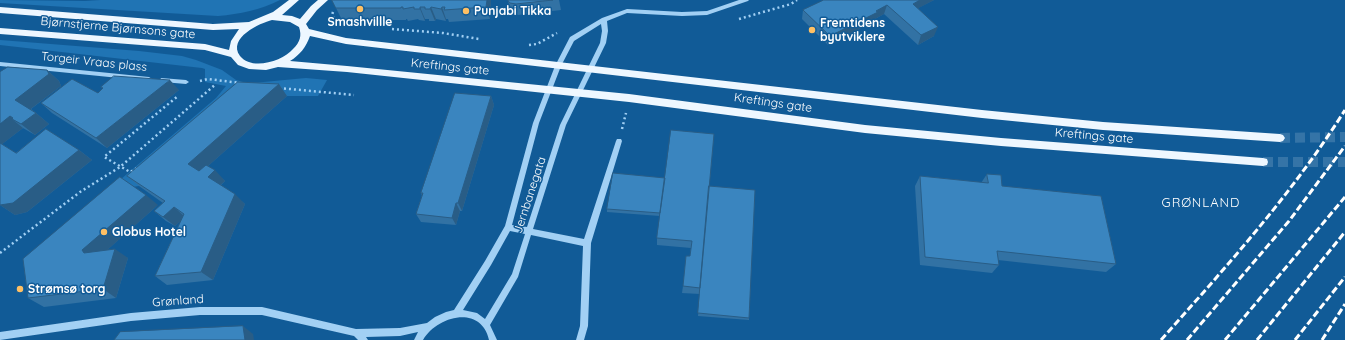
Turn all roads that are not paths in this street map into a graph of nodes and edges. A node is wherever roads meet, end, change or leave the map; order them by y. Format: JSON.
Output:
{"nodes":[{"id":1,"x":295,"y":0,"type":"edge"},
{"id":2,"x":324,"y":0,"type":"edge"},
{"id":3,"x":746,"y":0,"type":"edge"},
{"id":4,"x":0,"y":10,"type":"edge"},
{"id":5,"x":273,"y":16,"type":"junction"},
{"id":6,"x":604,"y":20,"type":"junction"},
{"id":7,"x":250,"y":25,"type":"junction"},
{"id":8,"x":304,"y":28,"type":"junction"},
{"id":9,"x":0,"y":30,"type":"edge"},
{"id":10,"x":234,"y":54,"type":"junction"},
{"id":11,"x":0,"y":64,"type":"edge"},
{"id":12,"x":280,"y":64,"type":"junction"},
{"id":13,"x":558,"y":66,"type":"junction"},
{"id":14,"x":590,"y":69,"type":"junction"},
{"id":15,"x":186,"y":82,"type":"road end"},
{"id":16,"x":548,"y":90,"type":"junction"},
{"id":17,"x":579,"y":93,"type":"junction"},
{"id":18,"x":1280,"y":138,"type":"tunnel mouth"},
{"id":19,"x":619,"y":141,"type":"dead end"},
{"id":20,"x":1263,"y":162,"type":"tunnel mouth"},
{"id":21,"x":508,"y":227,"type":"junction"},
{"id":22,"x":530,"y":231,"type":"junction"},
{"id":23,"x":587,"y":243,"type":"junction"},
{"id":24,"x":457,"y":313,"type":"junction"},
{"id":25,"x":486,"y":325,"type":"junction"},
{"id":26,"x":429,"y":326,"type":"junction"},
{"id":27,"x":356,"y":334,"type":"junction"},
{"id":28,"x":0,"y":336,"type":"edge"},
{"id":29,"x":364,"y":340,"type":"edge"},
{"id":30,"x":418,"y":340,"type":"edge"},
{"id":31,"x":492,"y":340,"type":"edge"},
{"id":32,"x":580,"y":340,"type":"edge"}],
"edges":[{"from":1,"to":5,"type":"main road"},
{"from":2,"to":8,"type":"main road"},
{"from":3,"to":6,"type":"street","name":"Jernbanegata"},
{"from":4,"to":7,"type":"main road","name":"Bjørnstjerne Bjørnsons gate"},
{"from":5,"to":7,"type":"main road"},
{"from":5,"to":8,"type":"main road"},
{"from":6,"to":13,"type":"street","name":"Jernbanegata"},
{"from":6,"to":14,"type":"street","name":"Jernbanegata"},
{"from":7,"to":10,"type":"main road"},
{"from":8,"to":12,"type":"main road"},
{"from":8,"to":13,"type":"main road","name":"Kreftings gate"},
{"from":9,"to":10,"type":"main road","name":"Bjørnstjerne Bjørnsons gate"},
{"from":10,"to":12,"type":"main road"},
{"from":11,"to":15,"type":"street","name":"Torgeir Vraas plass"},
{"from":12,"to":16,"type":"main road","name":"Kreftings gate"},
{"from":13,"to":14,"type":"main road","name":"Kreftings gate"},
{"from":13,"to":16,"type":"street","name":"Jernbanegata"},
{"from":14,"to":17,"type":"street","name":"Jernbanegata"},
{"from":14,"to":18,"type":"main road","name":"Kreftings gate"},
{"from":16,"to":17,"type":"main road","name":"Kreftings gate"},
{"from":16,"to":21,"type":"street","name":"Jernbanegata"},
{"from":17,"to":20,"type":"main road","name":"Kreftings gate"},
{"from":17,"to":22,"type":"street","name":"Jernbanegata"},
{"from":19,"to":23,"type":"street"},
{"from":21,"to":22,"type":"street"},
{"from":21,"to":24,"type":"street","name":"Jernbanegata"},
{"from":22,"to":23,"type":"street"},
{"from":22,"to":25,"type":"street","name":"Jernbanegata"},
{"from":23,"to":32,"type":"street"},
{"from":24,"to":25,"type":"street"},
{"from":24,"to":26,"type":"street"},
{"from":25,"to":31,"type":"street"},
{"from":26,"to":27,"type":"street","name":"Grønland"},
{"from":26,"to":30,"type":"street"},
{"from":27,"to":28,"type":"street","name":"Grønland"},
{"from":27,"to":29,"type":"street","name":"Grønland"}]}
